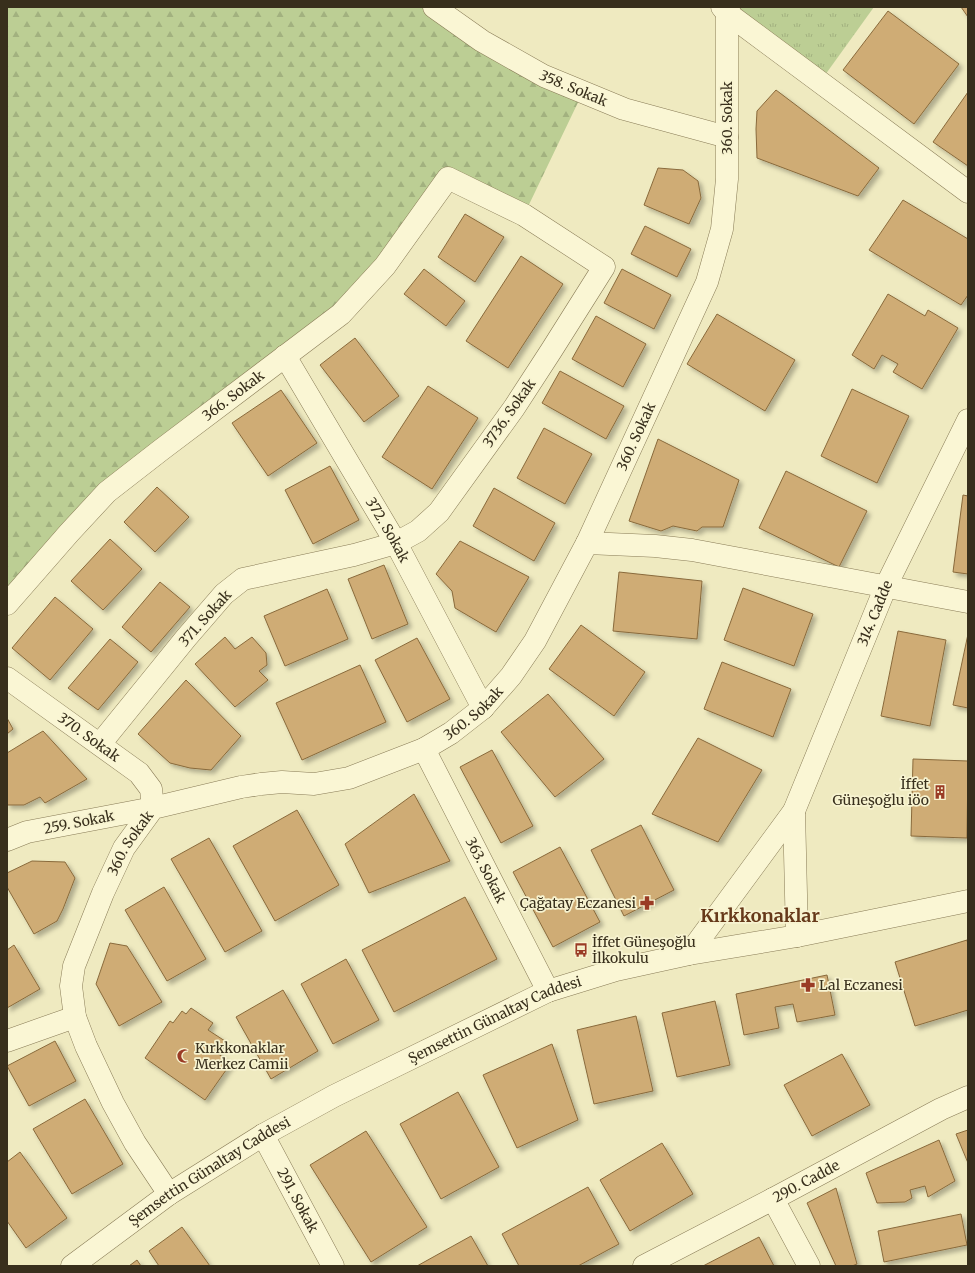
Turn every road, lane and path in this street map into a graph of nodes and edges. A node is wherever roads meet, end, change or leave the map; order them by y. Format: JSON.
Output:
{"nodes":[{"id":1,"x":434,"y":7,"type":"edge"},
{"id":2,"x":726,"y":9,"type":"edge"},
{"id":3,"x":727,"y":137,"type":"junction"},
{"id":4,"x":448,"y":178,"type":"joint"},
{"id":5,"x":968,"y":192,"type":"edge"},
{"id":6,"x":284,"y":356,"type":"junction"},
{"id":7,"x":965,"y":432,"type":"edge"},
{"id":8,"x":396,"y":543,"type":"junction"},
{"id":9,"x":587,"y":543,"type":"junction"},
{"id":10,"x":886,"y":586,"type":"junction"},
{"id":11,"x":968,"y":602,"type":"edge"},
{"id":12,"x":7,"y":604,"type":"edge"},
{"id":13,"x":7,"y":678,"type":"edge"},
{"id":14,"x":483,"y":708,"type":"junction"},
{"id":15,"x":100,"y":744,"type":"junction"},
{"id":16,"x":424,"y":749,"type":"junction"},
{"id":17,"x":153,"y":808,"type":"junction"},
{"id":18,"x":794,"y":811,"type":"junction"},
{"id":19,"x":7,"y":840,"type":"edge"},
{"id":20,"x":968,"y":901,"type":"edge"},
{"id":21,"x":797,"y":936,"type":"junction"},
{"id":22,"x":689,"y":954,"type":"junction"},
{"id":23,"x":548,"y":991,"type":"junction"},
{"id":24,"x":75,"y":1017,"type":"junction"},
{"id":25,"x":7,"y":1041,"type":"edge"},
{"id":26,"x":968,"y":1097,"type":"edge"},
{"id":27,"x":263,"y":1135,"type":"junction"},
{"id":28,"x":169,"y":1194,"type":"junction"},
{"id":29,"x":773,"y":1199,"type":"junction"},
{"id":30,"x":72,"y":1266,"type":"edge"},
{"id":31,"x":333,"y":1266,"type":"edge"},
{"id":32,"x":644,"y":1266,"type":"edge"},
{"id":33,"x":809,"y":1266,"type":"edge"}],
"edges":[{"from":1,"to":3,"type":"street","name":"358. Sokak"},
{"from":2,"to":3,"type":"street","name":"360. Sokak"},
{"from":2,"to":5,"type":"street"},
{"from":3,"to":9,"type":"street","name":"360. Sokak"},
{"from":4,"to":6,"type":"street","name":"366. Sokak"},
{"from":4,"to":8,"type":"street","name":"3736. Sokak"},
{"from":6,"to":8,"type":"street","name":"372. Sokak"},
{"from":6,"to":12,"type":"street","name":"366. Sokak"},
{"from":7,"to":10,"type":"street","name":"314. Cadde"},
{"from":8,"to":14,"type":"street","name":"372. Sokak"},
{"from":8,"to":15,"type":"street","name":"371. Sokak"},
{"from":9,"to":10,"type":"street"},
{"from":9,"to":14,"type":"street","name":"360. Sokak"},
{"from":10,"to":11,"type":"street"},
{"from":10,"to":18,"type":"street","name":"314. Cadde"},
{"from":13,"to":15,"type":"street","name":"370. Sokak"},
{"from":14,"to":16,"type":"street","name":"360. Sokak"},
{"from":15,"to":17,"type":"street","name":"370. Sokak"},
{"from":16,"to":17,"type":"street","name":"360. Sokak"},
{"from":16,"to":23,"type":"street","name":"363. Sokak"},
{"from":17,"to":19,"type":"street","name":"259. Sokak"},
{"from":17,"to":24,"type":"street","name":"360. Sokak"},
{"from":18,"to":21,"type":"street"},
{"from":18,"to":22,"type":"street"},
{"from":20,"to":21,"type":"street","name":"Şemsettin Günaltay Caddesi"},
{"from":21,"to":22,"type":"street","name":"Şemsettin Günaltay Caddesi"},
{"from":22,"to":23,"type":"street","name":"Şemsettin Günaltay Caddesi"},
{"from":23,"to":27,"type":"street","name":"Şemsettin Günaltay Caddesi"},
{"from":24,"to":25,"type":"street"},
{"from":24,"to":28,"type":"street","name":"360. Sokak"},
{"from":26,"to":29,"type":"street","name":"290. Cadde"},
{"from":27,"to":28,"type":"street","name":"Şemsettin Günaltay Caddesi"},
{"from":27,"to":31,"type":"street","name":"291. Sokak"},
{"from":28,"to":30,"type":"street","name":"Şemsettin Günaltay Caddesi"},
{"from":29,"to":32,"type":"street","name":"290. Cadde"},
{"from":29,"to":33,"type":"street"}]}
